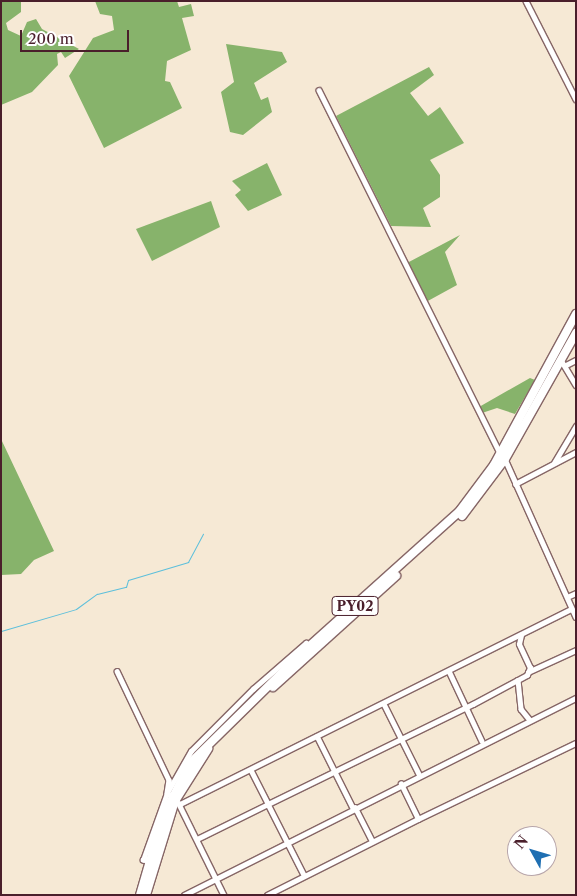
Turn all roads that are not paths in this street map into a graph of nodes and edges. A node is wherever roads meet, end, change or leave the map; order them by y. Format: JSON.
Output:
{"nodes":[{"id":1,"x":526,"y":1,"type":"edge"},
{"id":2,"x":319,"y":90,"type":"dead end"},
{"id":3,"x":576,"y":99,"type":"edge"},
{"id":4,"x":576,"y":314,"type":"edge"},
{"id":5,"x":576,"y":333,"type":"edge"},
{"id":6,"x":576,"y":360,"type":"edge"},
{"id":7,"x":564,"y":363,"type":"junction"},
{"id":8,"x":576,"y":385,"type":"edge"},
{"id":9,"x":576,"y":426,"type":"edge"},
{"id":10,"x":576,"y":452,"type":"edge"},
{"id":11,"x":502,"y":456,"type":"junction"},
{"id":12,"x":554,"y":464,"type":"junction"},
{"id":13,"x":515,"y":484,"type":"junction"},
{"id":14,"x":576,"y":593,"type":"edge"},
{"id":15,"x":567,"y":597,"type":"junction"},
{"id":16,"x":571,"y":610,"type":"junction"},
{"id":17,"x":576,"y":617,"type":"edge"},
{"id":18,"x":521,"y":634,"type":"junction"},
{"id":19,"x":576,"y":650,"type":"edge"},
{"id":20,"x":117,"y":671,"type":"dead end"},
{"id":21,"x":449,"y":671,"type":"junction"},
{"id":22,"x":528,"y":672,"type":"junction"},
{"id":23,"x":518,"y":680,"type":"junction"},
{"id":24,"x":576,"y":698,"type":"edge"},
{"id":25,"x":384,"y":704,"type":"junction"},
{"id":26,"x":468,"y":706,"type":"junction"},
{"id":27,"x":529,"y":719,"type":"junction"},
{"id":28,"x":317,"y":736,"type":"junction"},
{"id":29,"x":401,"y":739,"type":"junction"},
{"id":30,"x":482,"y":741,"type":"junction"},
{"id":31,"x":576,"y":743,"type":"edge"},
{"id":32,"x":251,"y":770,"type":"junction"},
{"id":33,"x":335,"y":771,"type":"junction"},
{"id":34,"x":420,"y":774,"type":"junction"},
{"id":35,"x":401,"y":784,"type":"junction"},
{"id":36,"x":173,"y":798,"type":"junction"},
{"id":37,"x":268,"y":804,"type":"junction"},
{"id":38,"x":354,"y":808,"type":"junction"},
{"id":39,"x":418,"y":820,"type":"junction"},
{"id":40,"x":197,"y":839,"type":"junction"},
{"id":41,"x":288,"y":841,"type":"junction"},
{"id":42,"x":372,"y":841,"type":"junction"},
{"id":43,"x":304,"y":876,"type":"junction"},
{"id":44,"x":216,"y":878,"type":"junction"},
{"id":45,"x":140,"y":895,"type":"edge"},
{"id":46,"x":146,"y":895,"type":"edge"},
{"id":47,"x":184,"y":895,"type":"edge"},
{"id":48,"x":224,"y":895,"type":"edge"},
{"id":49,"x":267,"y":895,"type":"edge"}],
"edges":[{"from":1,"to":3,"type":"street"},
{"from":2,"to":11,"type":"street"},
{"from":4,"to":11,"type":"highway","number":"PY02"},
{"from":5,"to":7,"type":"highway","number":"PY02"},
{"from":6,"to":7,"type":"street"},
{"from":7,"to":8,"type":"street"},
{"from":7,"to":11,"type":"highway","number":"PY02"},
{"from":9,"to":12,"type":"street"},
{"from":10,"to":12,"type":"street"},
{"from":11,"to":13,"type":"street"},
{"from":11,"to":36,"type":"highway","number":"PY02"},
{"from":11,"to":36,"type":"highway","number":"PY02"},
{"from":12,"to":13,"type":"street"},
{"from":13,"to":15,"type":"street"},
{"from":14,"to":15,"type":"street"},
{"from":15,"to":16,"type":"street"},
{"from":16,"to":17,"type":"street"},
{"from":16,"to":18,"type":"street"},
{"from":18,"to":21,"type":"street"},
{"from":18,"to":22,"type":"street"},
{"from":19,"to":22,"type":"street"},
{"from":20,"to":36,"type":"street"},
{"from":21,"to":25,"type":"street"},
{"from":21,"to":26,"type":"street"},
{"from":22,"to":23,"type":"street"},
{"from":23,"to":26,"type":"street"},
{"from":23,"to":27,"type":"street"},
{"from":24,"to":27,"type":"street"},
{"from":25,"to":28,"type":"street"},
{"from":25,"to":29,"type":"street"},
{"from":26,"to":29,"type":"street"},
{"from":26,"to":30,"type":"street"},
{"from":27,"to":30,"type":"street"},
{"from":28,"to":32,"type":"street"},
{"from":28,"to":33,"type":"street"},
{"from":29,"to":33,"type":"street"},
{"from":29,"to":34,"type":"street"},
{"from":30,"to":34,"type":"street"},
{"from":31,"to":39,"type":"street"},
{"from":32,"to":36,"type":"street"},
{"from":32,"to":37,"type":"street"},
{"from":33,"to":37,"type":"street"},
{"from":33,"to":38,"type":"street"},
{"from":34,"to":35,"type":"street"},
{"from":35,"to":38,"type":"street"},
{"from":35,"to":39,"type":"street"},
{"from":36,"to":40,"type":"street"},
{"from":36,"to":45,"type":"highway","number":"PY02"},
{"from":36,"to":46,"type":"highway","number":"PY02"},
{"from":37,"to":40,"type":"street"},
{"from":37,"to":41,"type":"street"},
{"from":38,"to":41,"type":"street"},
{"from":38,"to":42,"type":"street"},
{"from":39,"to":42,"type":"street"},
{"from":40,"to":44,"type":"street"},
{"from":41,"to":43,"type":"street"},
{"from":41,"to":44,"type":"street"},
{"from":42,"to":43,"type":"street"},
{"from":43,"to":49,"type":"street"},
{"from":44,"to":47,"type":"street"},
{"from":44,"to":48,"type":"street"}]}
